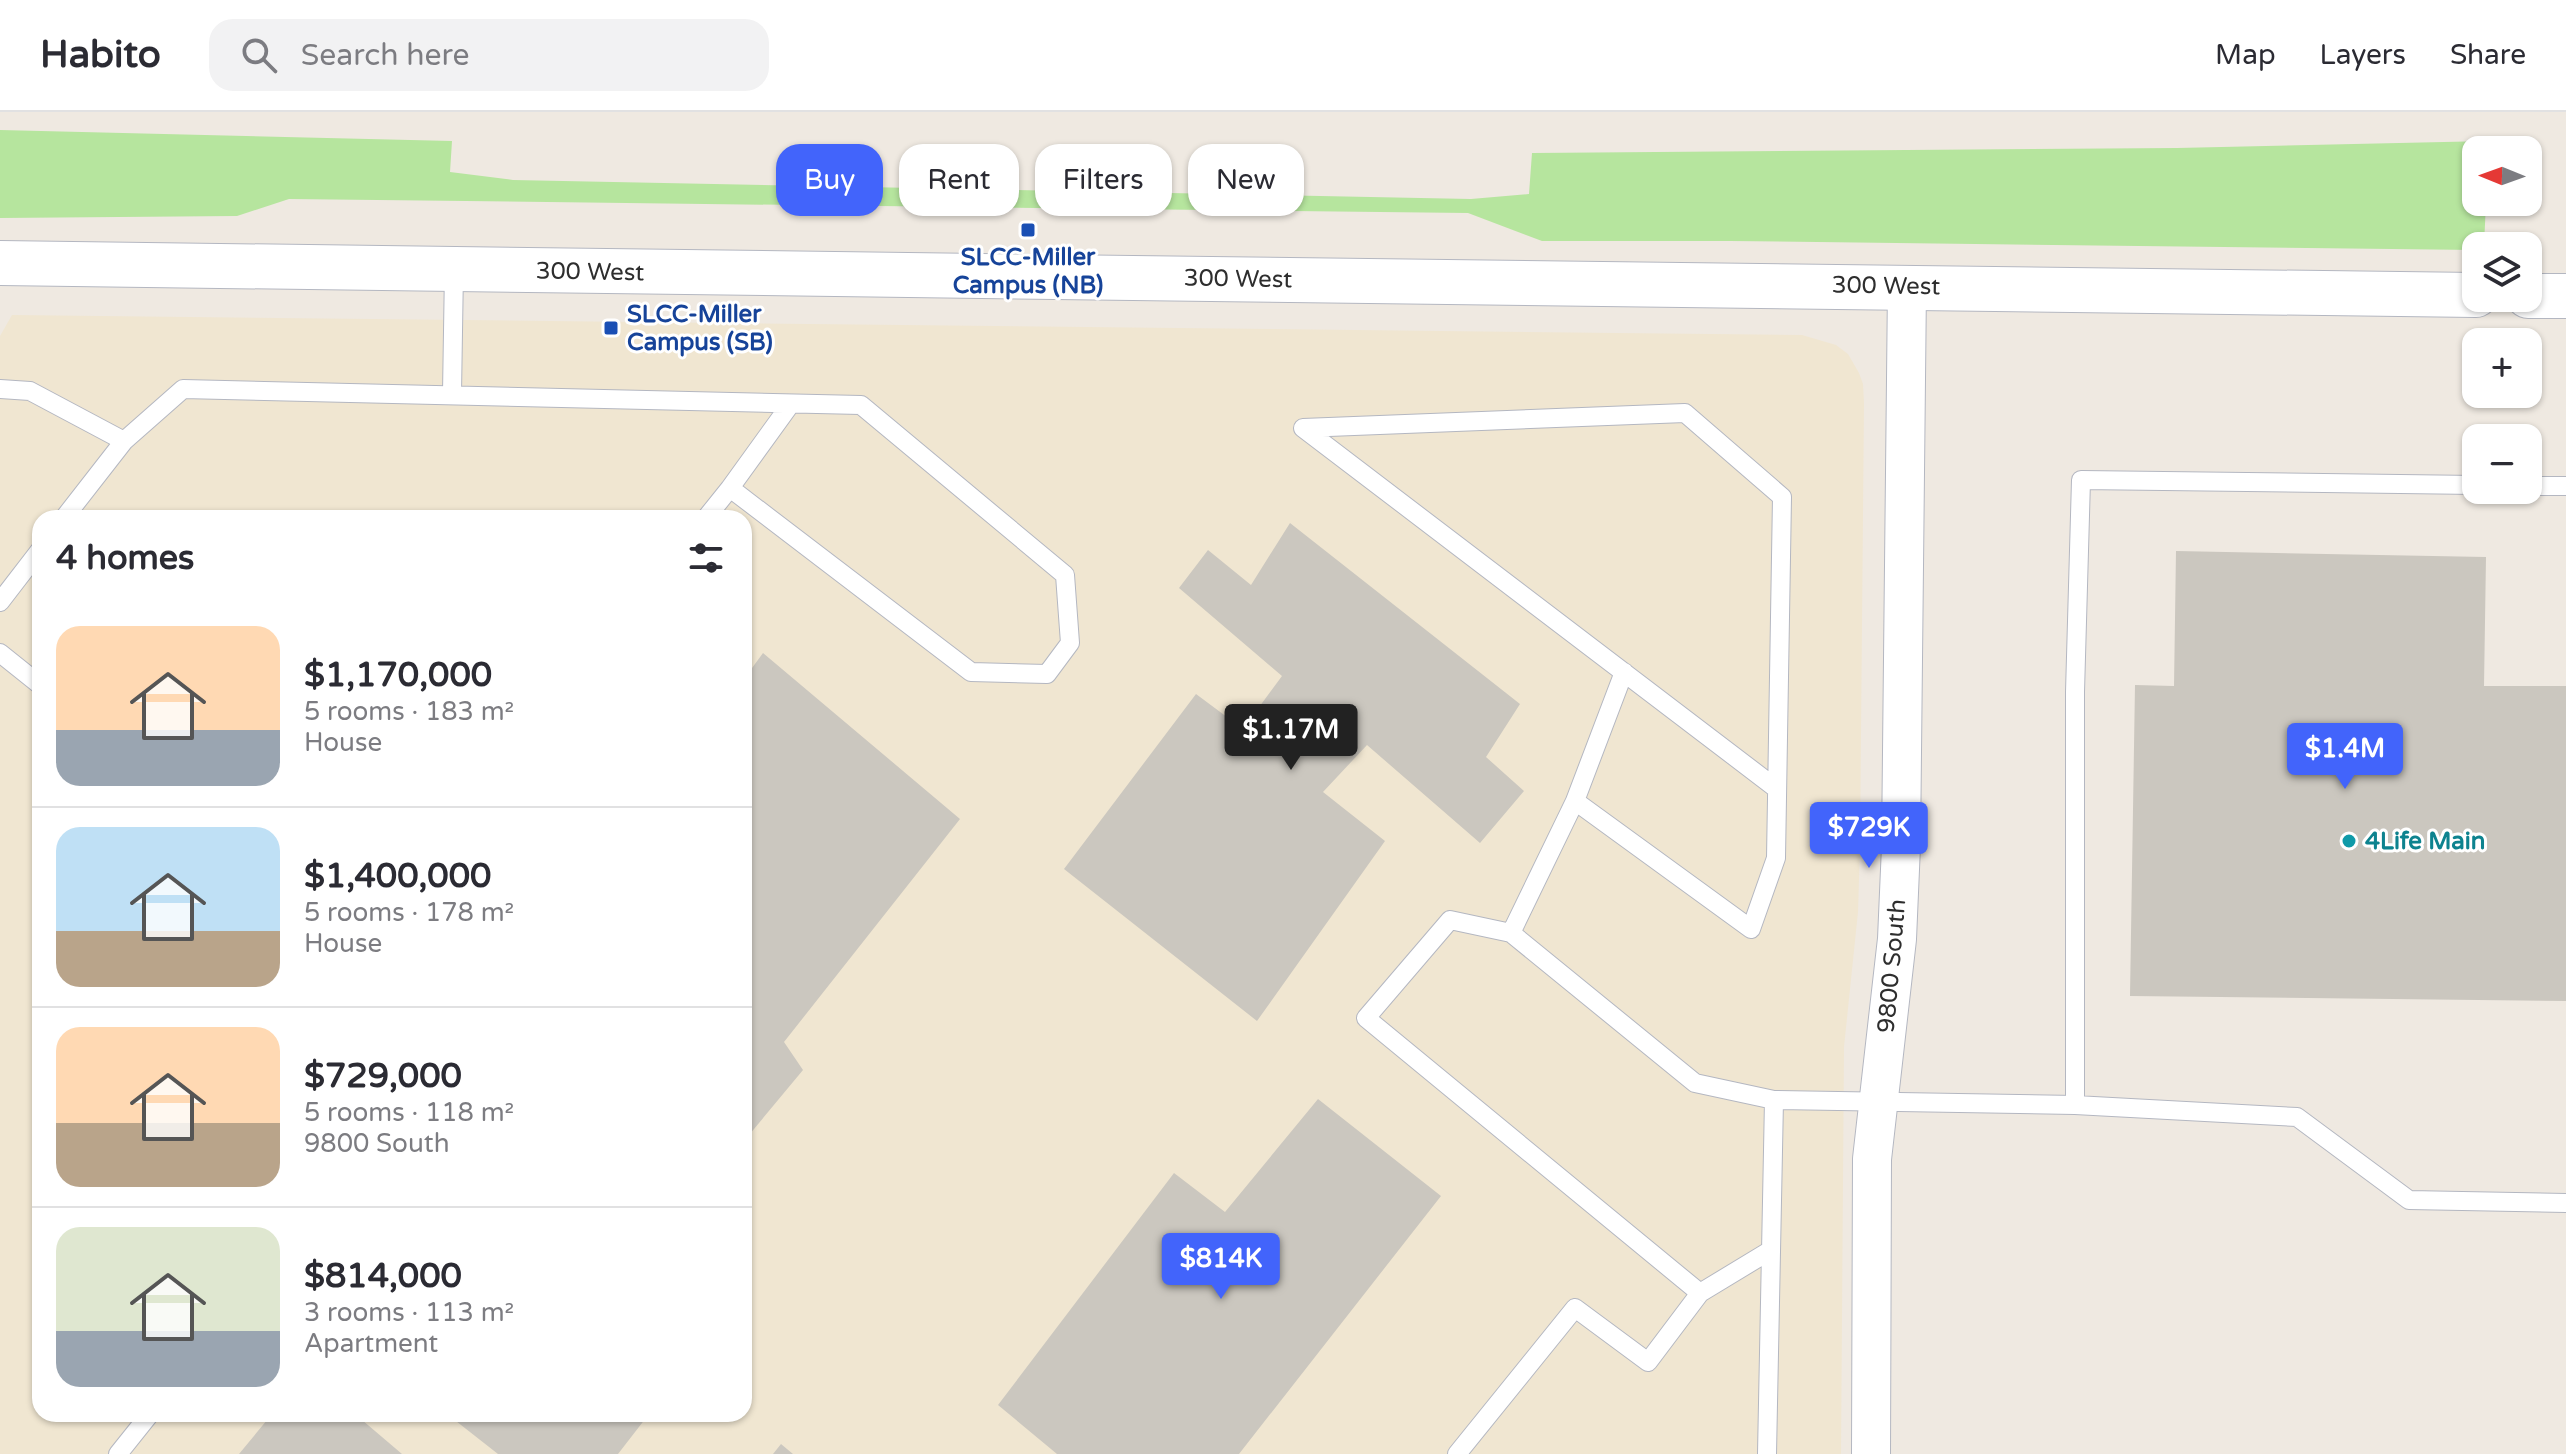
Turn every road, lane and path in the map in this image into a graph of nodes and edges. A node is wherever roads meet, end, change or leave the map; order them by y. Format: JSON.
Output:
{"nodes":[{"id":1,"x":0,"y":263,"type":"edge"},
{"id":2,"x":454,"y":270,"type":"junction"},
{"id":3,"x":1907,"y":286,"type":"junction"},
{"id":4,"x":2462,"y":295,"type":"edge"},
{"id":5,"x":2542,"y":296,"type":"edge"},
{"id":6,"x":2566,"y":296,"type":"edge"},
{"id":7,"x":0,"y":389,"type":"edge"},
{"id":8,"x":452,"y":393,"type":"junction"},
{"id":9,"x":790,"y":405,"type":"junction"},
{"id":10,"x":124,"y":441,"type":"junction"},
{"id":11,"x":2462,"y":485,"type":"edge"},
{"id":12,"x":2542,"y":486,"type":"edge"},
{"id":13,"x":2566,"y":486,"type":"edge"},
{"id":14,"x":730,"y":488,"type":"junction"},
{"id":15,"x":70,"y":510,"type":"edge"},
{"id":16,"x":712,"y":510,"type":"edge"},
{"id":17,"x":32,"y":560,"type":"edge"},
{"id":18,"x":0,"y":602,"type":"edge"},
{"id":19,"x":0,"y":653,"type":"edge"},
{"id":20,"x":1624,"y":672,"type":"junction"},
{"id":21,"x":32,"y":679,"type":"edge"},
{"id":22,"x":1777,"y":789,"type":"junction"},
{"id":23,"x":1575,"y":801,"type":"junction"},
{"id":24,"x":1511,"y":933,"type":"junction"},
{"id":25,"x":1774,"y":1100,"type":"junction"},
{"id":26,"x":1879,"y":1101,"type":"junction"},
{"id":27,"x":2075,"y":1105,"type":"junction"},
{"id":28,"x":2566,"y":1203,"type":"edge"},
{"id":29,"x":1771,"y":1250,"type":"junction"},
{"id":30,"x":1700,"y":1293,"type":"junction"},
{"id":31,"x":144,"y":1422,"type":"edge"},
{"id":32,"x":118,"y":1454,"type":"edge"},
{"id":33,"x":1457,"y":1454,"type":"edge"},
{"id":34,"x":1767,"y":1454,"type":"edge"},
{"id":35,"x":1871,"y":1454,"type":"edge"}],
"edges":[{"from":1,"to":2,"type":"street","name":"300 West"},
{"from":2,"to":3,"type":"street","name":"300 West"},
{"from":2,"to":8,"type":"lane"},
{"from":3,"to":4,"type":"street","name":"300 West"},
{"from":3,"to":26,"type":"street","name":"9800 South"},
{"from":5,"to":6,"type":"street"},
{"from":7,"to":10,"type":"lane"},
{"from":8,"to":9,"type":"lane"},
{"from":8,"to":10,"type":"lane"},
{"from":9,"to":14,"type":"lane"},
{"from":9,"to":14,"type":"lane"},
{"from":10,"to":15,"type":"lane"},
{"from":11,"to":27,"type":"lane"},
{"from":12,"to":13,"type":"lane"},
{"from":14,"to":16,"type":"lane"},
{"from":17,"to":18,"type":"lane"},
{"from":19,"to":21,"type":"lane"},
{"from":20,"to":22,"type":"lane"},
{"from":20,"to":22,"type":"lane"},
{"from":20,"to":23,"type":"lane"},
{"from":22,"to":23,"type":"lane"},
{"from":23,"to":24,"type":"lane"},
{"from":24,"to":25,"type":"lane"},
{"from":24,"to":30,"type":"lane"},
{"from":25,"to":26,"type":"lane"},
{"from":25,"to":29,"type":"lane"},
{"from":26,"to":27,"type":"lane"},
{"from":26,"to":35,"type":"street","name":"9800 South"},
{"from":27,"to":28,"type":"lane"},
{"from":29,"to":30,"type":"lane"},
{"from":29,"to":34,"type":"lane"},
{"from":30,"to":33,"type":"lane"},
{"from":31,"to":32,"type":"lane"}]}
